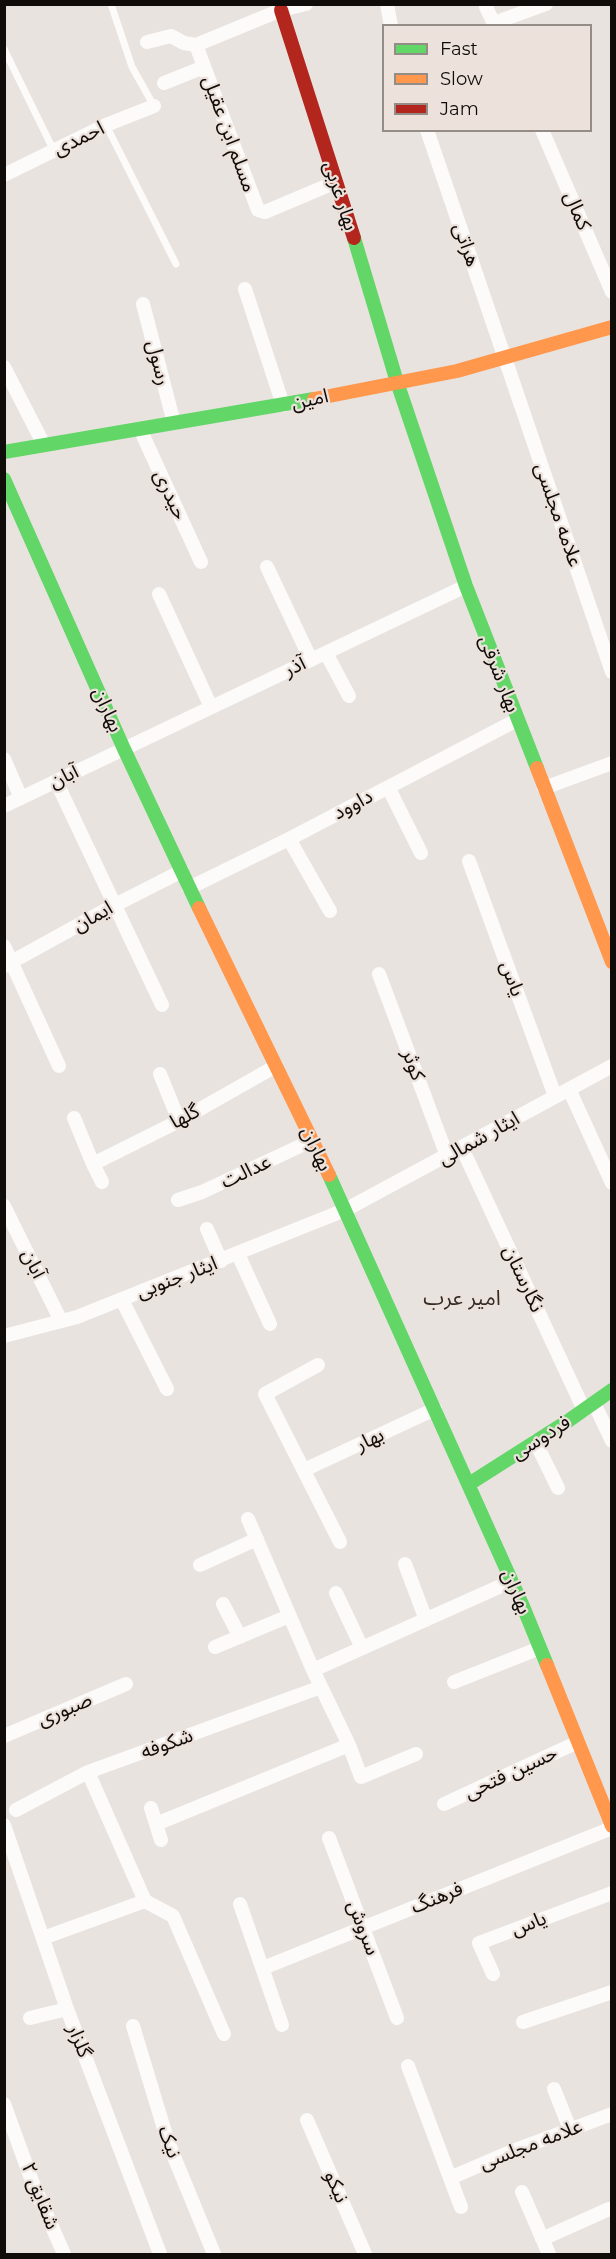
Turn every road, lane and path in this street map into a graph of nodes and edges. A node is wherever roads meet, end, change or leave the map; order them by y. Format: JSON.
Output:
{"nodes":[{"id":1,"x":111,"y":4,"type":"edge"},
{"id":2,"x":306,"y":4,"type":"edge"},
{"id":3,"x":387,"y":4,"type":"edge"},
{"id":4,"x":546,"y":4,"type":"edge"},
{"id":5,"x":486,"y":7,"type":"dead end"},
{"id":6,"x":281,"y":10,"type":"junction"},
{"id":7,"x":392,"y":24,"type":"edge"},
{"id":8,"x":494,"y":24,"type":"edge"},
{"id":9,"x":147,"y":42,"type":"dead end"},
{"id":10,"x":196,"y":45,"type":"junction"},
{"id":11,"x":4,"y":49,"type":"edge"},
{"id":12,"x":204,"y":67,"type":"junction"},
{"id":13,"x":164,"y":83,"type":"dead end"},
{"id":14,"x":154,"y":106,"type":"joint"},
{"id":15,"x":106,"y":125,"type":"junction"},
{"id":16,"x":428,"y":132,"type":"edge"},
{"id":17,"x":543,"y":132,"type":"edge"},
{"id":18,"x":54,"y":151,"type":"junction"},
{"id":19,"x":5,"y":173,"type":"edge"},
{"id":20,"x":336,"y":182,"type":"junction"},
{"id":21,"x":176,"y":264,"type":"dead end"},
{"id":22,"x":246,"y":289,"type":"dead end"},
{"id":23,"x":612,"y":292,"type":"edge"},
{"id":24,"x":143,"y":304,"type":"dead end"},
{"id":25,"x":612,"y":327,"type":"edge"},
{"id":26,"x":505,"y":359,"type":"junction"},
{"id":27,"x":4,"y":367,"type":"edge"},
{"id":28,"x":397,"y":382,"type":"junction"},
{"id":29,"x":284,"y":405,"type":"junction"},
{"id":30,"x":174,"y":423,"type":"junction"},
{"id":31,"x":140,"y":429,"type":"junction"},
{"id":32,"x":44,"y":445,"type":"junction"},
{"id":33,"x":4,"y":452,"type":"edge"},
{"id":34,"x":4,"y":479,"type":"edge"},
{"id":35,"x":201,"y":562,"type":"dead end"},
{"id":36,"x":267,"y":567,"type":"dead end"},
{"id":37,"x":466,"y":586,"type":"junction"},
{"id":38,"x":159,"y":594,"type":"dead end"},
{"id":39,"x":326,"y":653,"type":"junction"},
{"id":40,"x":311,"y":660,"type":"junction"},
{"id":41,"x":612,"y":672,"type":"edge"},
{"id":42,"x":349,"y":696,"type":"dead end"},
{"id":43,"x":212,"y":707,"type":"junction"},
{"id":44,"x":517,"y":720,"type":"junction"},
{"id":45,"x":124,"y":749,"type":"junction"},
{"id":46,"x":4,"y":759,"type":"edge"},
{"id":47,"x":612,"y":763,"type":"edge"},
{"id":48,"x":56,"y":781,"type":"junction"},
{"id":49,"x":388,"y":787,"type":"junction"},
{"id":50,"x":544,"y":788,"type":"junction"},
{"id":51,"x":21,"y":798,"type":"junction"},
{"id":52,"x":4,"y":806,"type":"edge"},
{"id":53,"x":289,"y":839,"type":"junction"},
{"id":54,"x":421,"y":853,"type":"dead end"},
{"id":55,"x":469,"y":861,"type":"dead end"},
{"id":56,"x":182,"y":871,"type":"junction"},
{"id":57,"x":189,"y":888,"type":"junction"},
{"id":58,"x":115,"y":905,"type":"junction"},
{"id":59,"x":330,"y":911,"type":"dead end"},
{"id":60,"x":4,"y":946,"type":"edge"},
{"id":61,"x":612,"y":962,"type":"edge"},
{"id":62,"x":8,"y":964,"type":"edge"},
{"id":63,"x":379,"y":974,"type":"dead end"},
{"id":64,"x":162,"y":1005,"type":"dead end"},
{"id":65,"x":59,"y":1066,"type":"dead end"},
{"id":66,"x":276,"y":1066,"type":"junction"},
{"id":67,"x":612,"y":1066,"type":"edge"},
{"id":68,"x":160,"y":1074,"type":"dead end"},
{"id":69,"x":569,"y":1089,"type":"junction"},
{"id":70,"x":555,"y":1096,"type":"junction"},
{"id":71,"x":74,"y":1118,"type":"dead end"},
{"id":72,"x":179,"y":1121,"type":"junction"},
{"id":73,"x":313,"y":1140,"type":"junction"},
{"id":74,"x":462,"y":1148,"type":"junction"},
{"id":75,"x":447,"y":1156,"type":"junction"},
{"id":76,"x":93,"y":1164,"type":"junction"},
{"id":77,"x":102,"y":1182,"type":"dead end"},
{"id":78,"x":612,"y":1183,"type":"edge"},
{"id":79,"x":178,"y":1200,"type":"dead end"},
{"id":80,"x":4,"y":1206,"type":"edge"},
{"id":81,"x":345,"y":1210,"type":"junction"},
{"id":82,"x":207,"y":1229,"type":"dead end"},
{"id":83,"x":238,"y":1254,"type":"junction"},
{"id":84,"x":221,"y":1261,"type":"junction"},
{"id":85,"x":122,"y":1300,"type":"junction"},
{"id":86,"x":61,"y":1322,"type":"junction"},
{"id":87,"x":270,"y":1324,"type":"dead end"},
{"id":88,"x":4,"y":1336,"type":"edge"},
{"id":89,"x":318,"y":1365,"type":"dead end"},
{"id":90,"x":167,"y":1389,"type":"dead end"},
{"id":91,"x":612,"y":1390,"type":"edge"},
{"id":92,"x":589,"y":1407,"type":"junction"},
{"id":93,"x":435,"y":1409,"type":"junction"},
{"id":94,"x":535,"y":1441,"type":"junction"},
{"id":95,"x":612,"y":1441,"type":"edge"},
{"id":96,"x":304,"y":1470,"type":"junction"},
{"id":97,"x":469,"y":1484,"type":"junction"},
{"id":98,"x":558,"y":1488,"type":"dead end"},
{"id":99,"x":248,"y":1519,"type":"dead end"},
{"id":100,"x":257,"y":1539,"type":"junction"},
{"id":101,"x":340,"y":1542,"type":"dead end"},
{"id":102,"x":405,"y":1564,"type":"dead end"},
{"id":103,"x":200,"y":1565,"type":"dead end"},
{"id":104,"x":512,"y":1581,"type":"junction"},
{"id":105,"x":336,"y":1593,"type":"dead end"},
{"id":106,"x":223,"y":1604,"type":"dead end"},
{"id":107,"x":290,"y":1616,"type":"junction"},
{"id":108,"x":426,"y":1620,"type":"junction"},
{"id":109,"x":240,"y":1637,"type":"junction"},
{"id":110,"x":215,"y":1647,"type":"dead end"},
{"id":111,"x":362,"y":1648,"type":"junction"},
{"id":112,"x":540,"y":1648,"type":"junction"},
{"id":113,"x":313,"y":1670,"type":"junction"},
{"id":114,"x":454,"y":1682,"type":"dead end"},
{"id":115,"x":126,"y":1684,"type":"dead end"},
{"id":116,"x":321,"y":1687,"type":"junction"},
{"id":117,"x":4,"y":1736,"type":"edge"},
{"id":118,"x":578,"y":1742,"type":"junction"},
{"id":119,"x":349,"y":1745,"type":"junction"},
{"id":120,"x":416,"y":1754,"type":"dead end"},
{"id":121,"x":88,"y":1773,"type":"junction"},
{"id":122,"x":444,"y":1804,"type":"dead end"},
{"id":123,"x":152,"y":1808,"type":"dead end"},
{"id":124,"x":16,"y":1810,"type":"dead end"},
{"id":125,"x":156,"y":1824,"type":"junction"},
{"id":126,"x":4,"y":1825,"type":"edge"},
{"id":127,"x":612,"y":1827,"type":"edge"},
{"id":128,"x":329,"y":1838,"type":"dead end"},
{"id":129,"x":161,"y":1840,"type":"dead end"},
{"id":130,"x":612,"y":1893,"type":"edge"},
{"id":131,"x":145,"y":1901,"type":"junction"},
{"id":132,"x":240,"y":1905,"type":"dead end"},
{"id":133,"x":362,"y":1928,"type":"junction"},
{"id":134,"x":43,"y":1938,"type":"junction"},
{"id":135,"x":262,"y":1968,"type":"junction"},
{"id":136,"x":493,"y":1974,"type":"dead end"},
{"id":137,"x":612,"y":1992,"type":"edge"},
{"id":138,"x":67,"y":2009,"type":"junction"},
{"id":139,"x":30,"y":2018,"type":"dead end"},
{"id":140,"x":397,"y":2018,"type":"dead end"},
{"id":141,"x":523,"y":2022,"type":"dead end"},
{"id":142,"x":282,"y":2025,"type":"dead end"},
{"id":143,"x":133,"y":2026,"type":"dead end"},
{"id":144,"x":224,"y":2034,"type":"dead end"},
{"id":145,"x":408,"y":2066,"type":"dead end"},
{"id":146,"x":554,"y":2089,"type":"dead end"},
{"id":147,"x":4,"y":2104,"type":"edge"},
{"id":148,"x":612,"y":2114,"type":"edge"},
{"id":149,"x":307,"y":2120,"type":"dead end"},
{"id":150,"x":570,"y":2129,"type":"junction"},
{"id":151,"x":450,"y":2178,"type":"junction"},
{"id":152,"x":522,"y":2192,"type":"dead end"},
{"id":153,"x":461,"y":2207,"type":"dead end"},
{"id":154,"x":609,"y":2209,"type":"dead end"},
{"id":155,"x":545,"y":2250,"type":"edge"},
{"id":156,"x":64,"y":2254,"type":"edge"},
{"id":157,"x":160,"y":2254,"type":"edge"},
{"id":158,"x":214,"y":2254,"type":"edge"},
{"id":159,"x":365,"y":2254,"type":"edge"}],
"edges":[{"from":1,"to":14,"type":"lane"},
{"from":2,"to":6,"type":"street"},
{"from":3,"to":7,"type":"street"},
{"from":4,"to":8,"type":"street"},
{"from":5,"to":8,"type":"street"},
{"from":6,"to":10,"type":"street"},
{"from":6,"to":20,"type":"street","name":"بهار غربی"},
{"from":9,"to":10,"type":"street"},
{"from":10,"to":12,"type":"street","name":"مسلم ابن عقیل"},
{"from":11,"to":18,"type":"lane"},
{"from":12,"to":13,"type":"street"},
{"from":12,"to":20,"type":"street","name":"مسلم ابن عقیل"},
{"from":14,"to":15,"type":"street","name":"احمدی"},
{"from":15,"to":18,"type":"street","name":"احمدی"},
{"from":15,"to":21,"type":"lane"},
{"from":16,"to":26,"type":"street","name":"هراتی"},
{"from":17,"to":23,"type":"street","name":"کمال"},
{"from":18,"to":19,"type":"street","name":"احمدی"},
{"from":20,"to":28,"type":"street","name":"بهار غربی"},
{"from":22,"to":29,"type":"street"},
{"from":24,"to":30,"type":"street","name":"رسول"},
{"from":25,"to":26,"type":"street","name":"امین"},
{"from":26,"to":28,"type":"street","name":"امین"},
{"from":26,"to":41,"type":"street","name":"علامه مجلسی"},
{"from":27,"to":32,"type":"street"},
{"from":28,"to":29,"type":"street","name":"امین"},
{"from":28,"to":37,"type":"street","name":"بهار شرقی"},
{"from":29,"to":30,"type":"street","name":"امین"},
{"from":30,"to":31,"type":"street","name":"امین"},
{"from":31,"to":32,"type":"street","name":"امین"},
{"from":31,"to":35,"type":"street","name":"حیدری"},
{"from":32,"to":33,"type":"street","name":"امین"},
{"from":34,"to":45,"type":"street","name":"بهاران"},
{"from":36,"to":40,"type":"street"},
{"from":37,"to":39,"type":"street","name":"آذر"},
{"from":37,"to":44,"type":"street","name":"بهار شرقی"},
{"from":38,"to":43,"type":"street"},
{"from":39,"to":40,"type":"street","name":"آذر"},
{"from":39,"to":42,"type":"street"},
{"from":40,"to":43,"type":"street","name":"آذر"},
{"from":43,"to":45,"type":"street","name":"آذر"},
{"from":44,"to":49,"type":"street","name":"داوود"},
{"from":44,"to":50,"type":"street","name":"بهار شرقی"},
{"from":45,"to":48,"type":"street","name":"آبان"},
{"from":45,"to":56,"type":"street","name":"بهاران"},
{"from":46,"to":51,"type":"street"},
{"from":47,"to":50,"type":"street"},
{"from":48,"to":51,"type":"street","name":"آبان"},
{"from":48,"to":58,"type":"street"},
{"from":49,"to":53,"type":"street","name":"داوود"},
{"from":49,"to":54,"type":"street"},
{"from":50,"to":61,"type":"street","name":"بهار شرقی"},
{"from":51,"to":52,"type":"street","name":"آبان"},
{"from":53,"to":57,"type":"street","name":"داوود"},
{"from":53,"to":59,"type":"street"},
{"from":55,"to":70,"type":"street","name":"یاس"},
{"from":56,"to":57,"type":"street","name":"بهاران"},
{"from":56,"to":58,"type":"street","name":"ایمان"},
{"from":57,"to":66,"type":"street","name":"بهاران"},
{"from":58,"to":62,"type":"street","name":"ایمان"},
{"from":58,"to":64,"type":"street"},
{"from":60,"to":62,"type":"street"},
{"from":62,"to":65,"type":"street"},
{"from":63,"to":75,"type":"street","name":"کوثر"},
{"from":66,"to":72,"type":"street","name":"گلها"},
{"from":66,"to":73,"type":"street","name":"بهاران"},
{"from":67,"to":69,"type":"street","name":"ایثار شمالی"},
{"from":68,"to":72,"type":"street"},
{"from":69,"to":70,"type":"street","name":"ایثار شمالی"},
{"from":69,"to":78,"type":"street"},
{"from":70,"to":74,"type":"street","name":"ایثار شمالی"},
{"from":71,"to":76,"type":"street"},
{"from":72,"to":76,"type":"street","name":"گلها"},
{"from":73,"to":79,"type":"street","name":"عدالت"},
{"from":73,"to":81,"type":"street","name":"بهاران"},
{"from":74,"to":75,"type":"street","name":"ایثار شمالی"},
{"from":74,"to":92,"type":"street","name":"نگارستان"},
{"from":75,"to":81,"type":"street","name":"ایثار شمالی"},
{"from":76,"to":77,"type":"street"},
{"from":80,"to":86,"type":"street","name":"آبان"},
{"from":81,"to":83,"type":"street","name":"ایثار جنوبی"},
{"from":81,"to":93,"type":"street","name":"بهاران"},
{"from":82,"to":84,"type":"street"},
{"from":83,"to":84,"type":"street","name":"ایثار جنوبی"},
{"from":83,"to":87,"type":"street"},
{"from":84,"to":85,"type":"street","name":"ایثار جنوبی"},
{"from":85,"to":86,"type":"street","name":"ایثار جنوبی"},
{"from":85,"to":90,"type":"street"},
{"from":86,"to":88,"type":"street","name":"ایثار جنوبی"},
{"from":89,"to":96,"type":"street"},
{"from":91,"to":92,"type":"street","name":"فردوسی"},
{"from":92,"to":94,"type":"street","name":"فردوسی"},
{"from":92,"to":95,"type":"street","name":"نگارستان"},
{"from":93,"to":96,"type":"street","name":"بهار"},
{"from":93,"to":97,"type":"street","name":"بهاران"},
{"from":94,"to":97,"type":"street","name":"فردوسی"},
{"from":94,"to":98,"type":"street"},
{"from":96,"to":101,"type":"street"},
{"from":97,"to":104,"type":"street","name":"بهاران"},
{"from":99,"to":100,"type":"street"},
{"from":100,"to":103,"type":"street"},
{"from":100,"to":107,"type":"street"},
{"from":102,"to":108,"type":"street"},
{"from":104,"to":108,"type":"street"},
{"from":104,"to":112,"type":"street","name":"بهاران"},
{"from":105,"to":111,"type":"street"},
{"from":106,"to":109,"type":"street"},
{"from":107,"to":109,"type":"street"},
{"from":107,"to":113,"type":"street"},
{"from":108,"to":111,"type":"street"},
{"from":109,"to":110,"type":"street"},
{"from":111,"to":113,"type":"street"},
{"from":112,"to":114,"type":"street"},
{"from":112,"to":118,"type":"street","name":"بهاران"},
{"from":113,"to":116,"type":"street"},
{"from":115,"to":117,"type":"street","name":"صبوری"},
{"from":116,"to":119,"type":"street"},
{"from":116,"to":121,"type":"street","name":"شکوفه"},
{"from":118,"to":122,"type":"street","name":"حسین فتحی"},
{"from":118,"to":127,"type":"street","name":"بهاران"},
{"from":119,"to":120,"type":"street"},
{"from":119,"to":125,"type":"street"},
{"from":121,"to":124,"type":"street","name":"شکوفه"},
{"from":121,"to":131,"type":"street"},
{"from":123,"to":125,"type":"street"},
{"from":125,"to":129,"type":"street"},
{"from":126,"to":134,"type":"street","name":"گلزار"},
{"from":127,"to":133,"type":"street","name":"فرهنگ"},
{"from":128,"to":133,"type":"street","name":"سروش"},
{"from":130,"to":136,"type":"street","name":"یاس"},
{"from":131,"to":134,"type":"street"},
{"from":131,"to":144,"type":"street"},
{"from":132,"to":135,"type":"street"},
{"from":133,"to":135,"type":"street","name":"فرهنگ"},
{"from":133,"to":140,"type":"street","name":"سروش"},
{"from":134,"to":138,"type":"street","name":"گلزار"},
{"from":135,"to":142,"type":"street"},
{"from":137,"to":141,"type":"street"},
{"from":138,"to":139,"type":"street"},
{"from":138,"to":157,"type":"street","name":"گلزار"},
{"from":143,"to":158,"type":"street","name":"نیک"},
{"from":145,"to":151,"type":"street"},
{"from":146,"to":150,"type":"street"},
{"from":147,"to":156,"type":"street","name":"شقایق ۲"},
{"from":148,"to":150,"type":"street","name":"علامه مجلسی"},
{"from":149,"to":159,"type":"street","name":"نیکو"},
{"from":150,"to":151,"type":"street","name":"علامه مجلسی"},
{"from":151,"to":153,"type":"street"},
{"from":152,"to":155,"type":"street"},
{"from":154,"to":155,"type":"street"}]}
